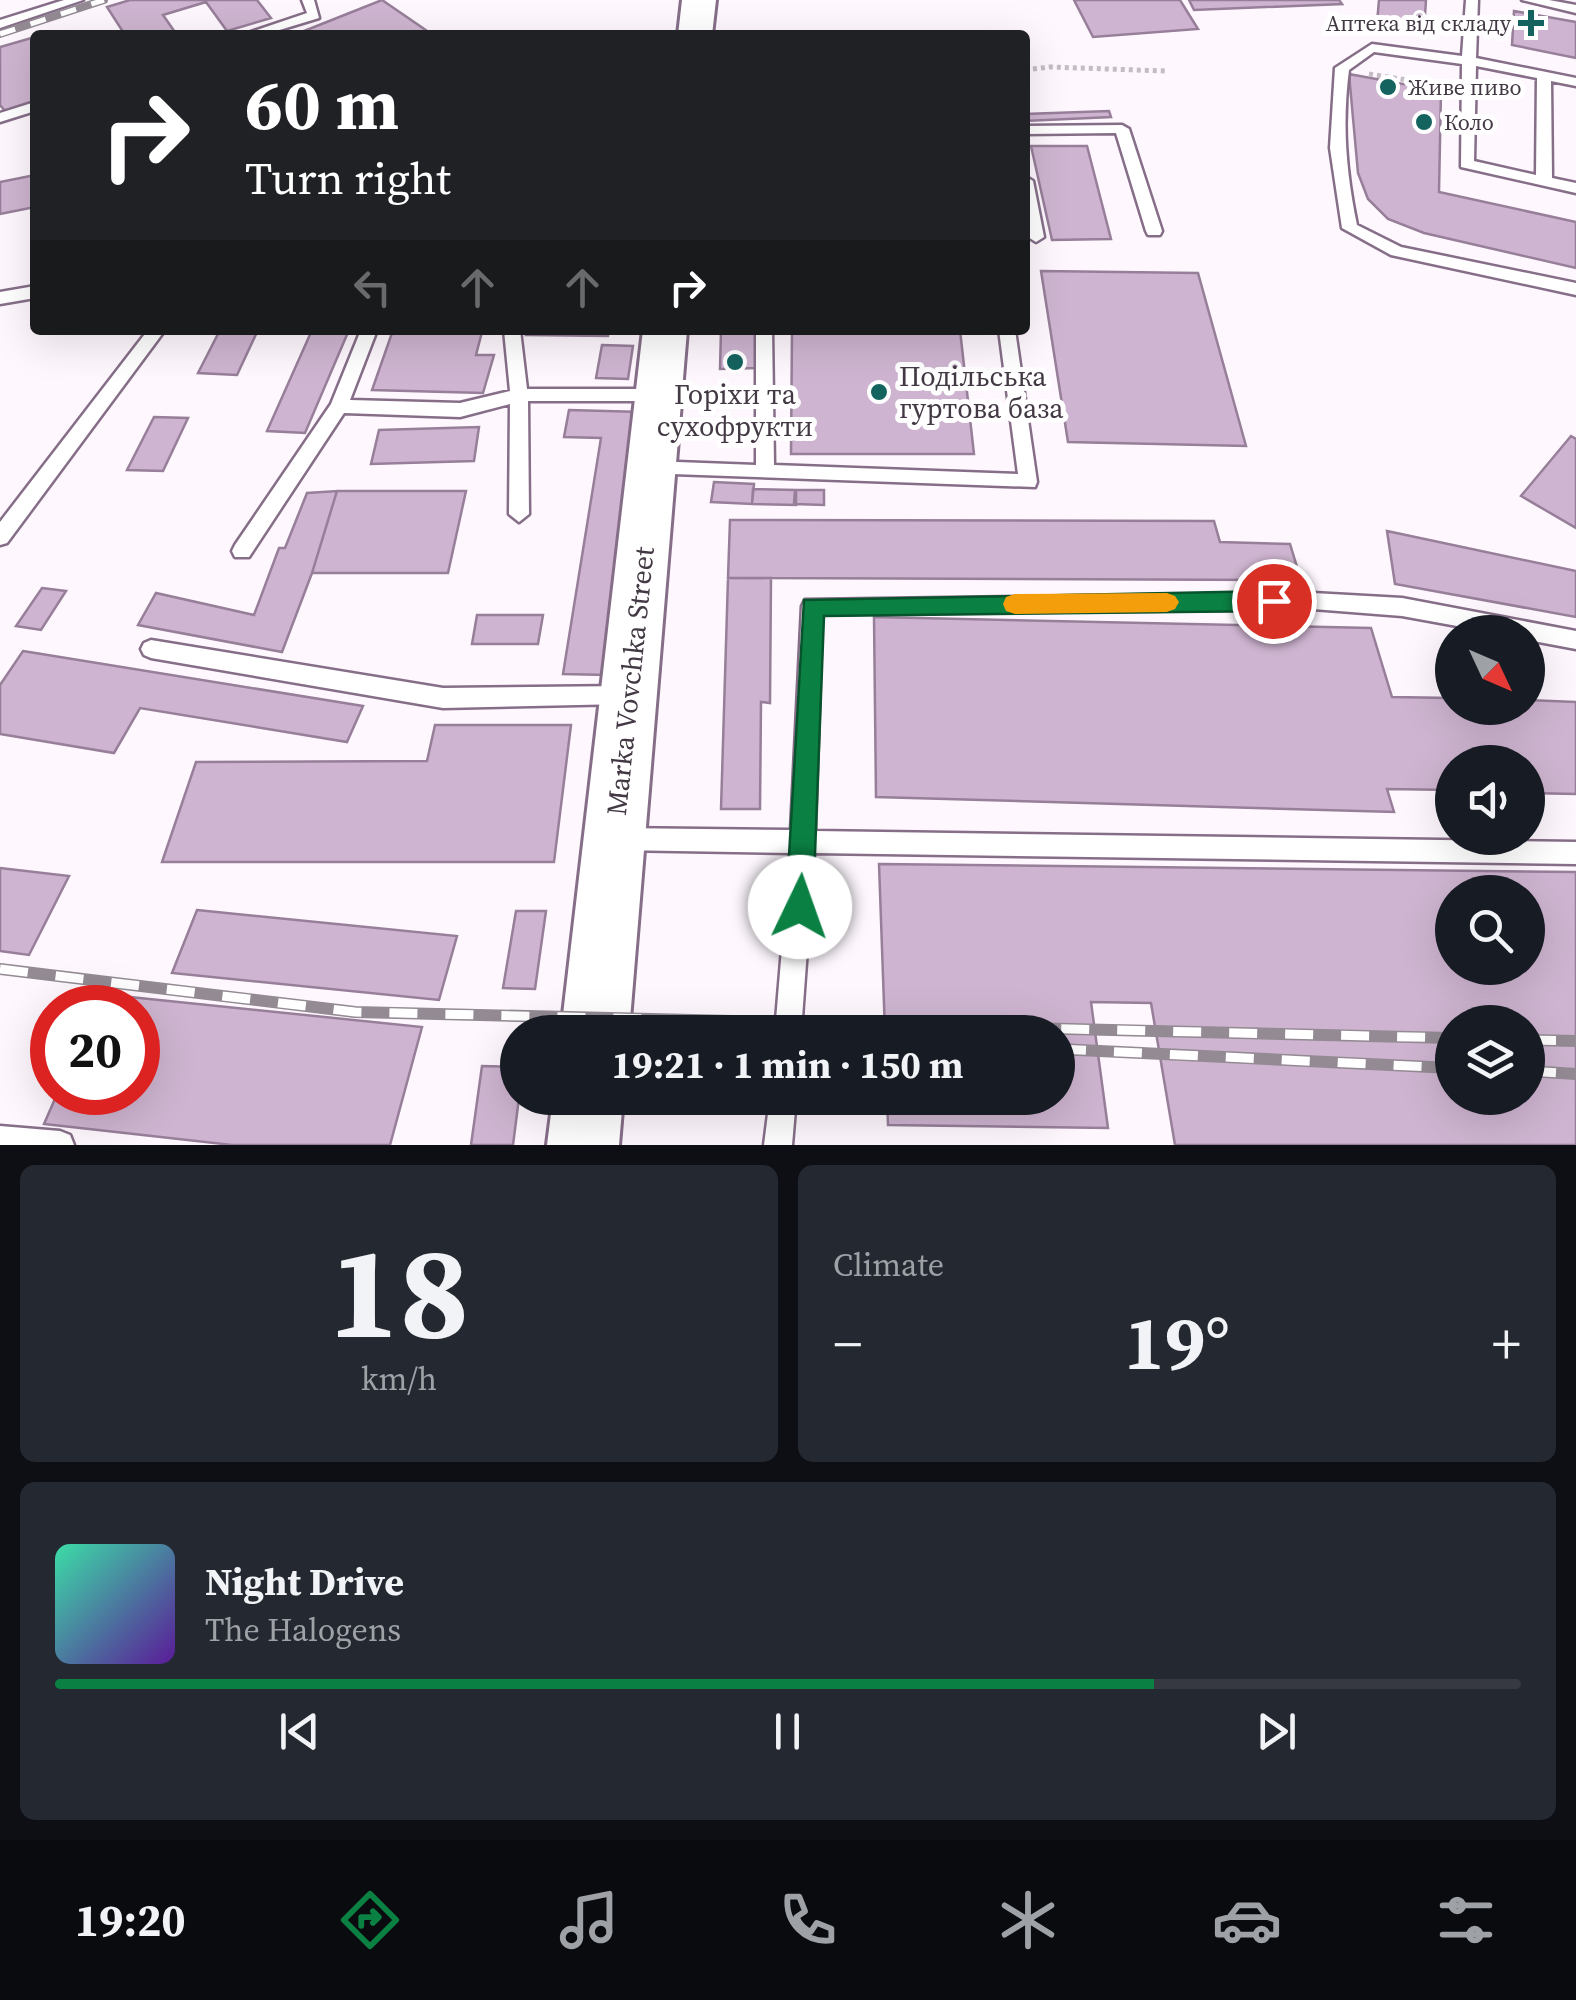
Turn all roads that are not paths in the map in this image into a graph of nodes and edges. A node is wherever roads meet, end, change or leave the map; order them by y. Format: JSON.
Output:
{"nodes":[{"id":1,"x":77,"y":0,"type":"edge"},
{"id":2,"x":308,"y":0,"type":"edge"},
{"id":3,"x":699,"y":0,"type":"edge"},
{"id":4,"x":1472,"y":0,"type":"edge"},
{"id":5,"x":1534,"y":1,"type":"edge"},
{"id":6,"x":1576,"y":9,"type":"edge"},
{"id":7,"x":0,"y":24,"type":"edge"},
{"id":8,"x":265,"y":30,"type":"edge"},
{"id":9,"x":696,"y":30,"type":"edge"},
{"id":10,"x":1469,"y":61,"type":"junction"},
{"id":11,"x":1544,"y":75,"type":"junction"},
{"id":12,"x":1576,"y":82,"type":"edge"},
{"id":13,"x":30,"y":108,"type":"edge"},
{"id":14,"x":0,"y":118,"type":"edge"},
{"id":15,"x":1030,"y":130,"type":"edge"},
{"id":16,"x":1544,"y":181,"type":"junction"},
{"id":17,"x":1576,"y":188,"type":"edge"},
{"id":18,"x":1030,"y":206,"type":"edge"},
{"id":19,"x":1154,"y":231,"type":"dead end"},
{"id":20,"x":1036,"y":237,"type":"dead end"},
{"id":21,"x":1576,"y":289,"type":"edge"},
{"id":22,"x":30,"y":293,"type":"edge"},
{"id":23,"x":0,"y":298,"type":"edge"},
{"id":24,"x":153,"y":335,"type":"edge"},
{"id":25,"x":368,"y":335,"type":"edge"},
{"id":26,"x":513,"y":335,"type":"edge"},
{"id":27,"x":665,"y":335,"type":"edge"},
{"id":28,"x":764,"y":335,"type":"edge"},
{"id":29,"x":1008,"y":335,"type":"edge"},
{"id":30,"x":519,"y":395,"type":"junction"},
{"id":31,"x":659,"y":396,"type":"junction"},
{"id":32,"x":339,"y":406,"type":"junction"},
{"id":33,"x":651,"y":468,"type":"junction"},
{"id":34,"x":765,"y":472,"type":"junction"},
{"id":35,"x":519,"y":514,"type":"dead end"},
{"id":36,"x":0,"y":537,"type":"edge"},
{"id":37,"x":242,"y":551,"type":"dead end"},
{"id":38,"x":1576,"y":640,"type":"edge"},
{"id":39,"x":151,"y":649,"type":"dead end"},
{"id":40,"x":629,"y":696,"type":"junction"},
{"id":41,"x":614,"y":839,"type":"junction"},
{"id":42,"x":803,"y":842,"type":"junction"},
{"id":43,"x":1576,"y":853,"type":"edge"},
{"id":44,"x":597,"y":1015,"type":"edge"},
{"id":45,"x":789,"y":1015,"type":"edge"},
{"id":46,"x":587,"y":1115,"type":"edge"},
{"id":47,"x":781,"y":1115,"type":"edge"},
{"id":48,"x":0,"y":1140,"type":"edge"},
{"id":49,"x":60,"y":1145,"type":"edge"},
{"id":50,"x":584,"y":1145,"type":"edge"},
{"id":51,"x":778,"y":1145,"type":"edge"}],
"edges":[{"from":1,"to":7,"type":"lane"},
{"from":2,"to":8,"type":"lane"},
{"from":3,"to":9,"type":"main road"},
{"from":4,"to":10,"type":"lane"},
{"from":5,"to":6,"type":"lane"},
{"from":10,"to":11,"type":"lane"},
{"from":10,"to":16,"type":"lane"},
{"from":10,"to":21,"type":"lane"},
{"from":11,"to":12,"type":"lane"},
{"from":11,"to":16,"type":"lane"},
{"from":13,"to":14,"type":"lane"},
{"from":15,"to":19,"type":"lane"},
{"from":16,"to":17,"type":"lane"},
{"from":18,"to":20,"type":"lane"},
{"from":22,"to":23,"type":"lane"},
{"from":24,"to":36,"type":"lane"},
{"from":25,"to":32,"type":"lane"},
{"from":26,"to":30,"type":"lane"},
{"from":27,"to":31,"type":"main road","name":"Marka Vovchka Street"},
{"from":28,"to":34,"type":"lane"},
{"from":29,"to":34,"type":"lane"},
{"from":30,"to":31,"type":"lane"},
{"from":30,"to":32,"type":"lane"},
{"from":30,"to":35,"type":"lane"},
{"from":31,"to":33,"type":"main road","name":"Marka Vovchka Street"},
{"from":32,"to":37,"type":"lane"},
{"from":33,"to":34,"type":"lane"},
{"from":33,"to":40,"type":"main road","name":"Marka Vovchka Street"},
{"from":38,"to":42,"type":"lane"},
{"from":39,"to":40,"type":"lane"},
{"from":40,"to":41,"type":"main road","name":"Marka Vovchka Street"},
{"from":41,"to":42,"type":"lane"},
{"from":41,"to":44,"type":"main road","name":"Marka Vovchka Street"},
{"from":42,"to":43,"type":"lane"},
{"from":42,"to":45,"type":"lane"},
{"from":46,"to":50,"type":"main road"},
{"from":47,"to":51,"type":"lane"},
{"from":48,"to":49,"type":"lane"}]}
